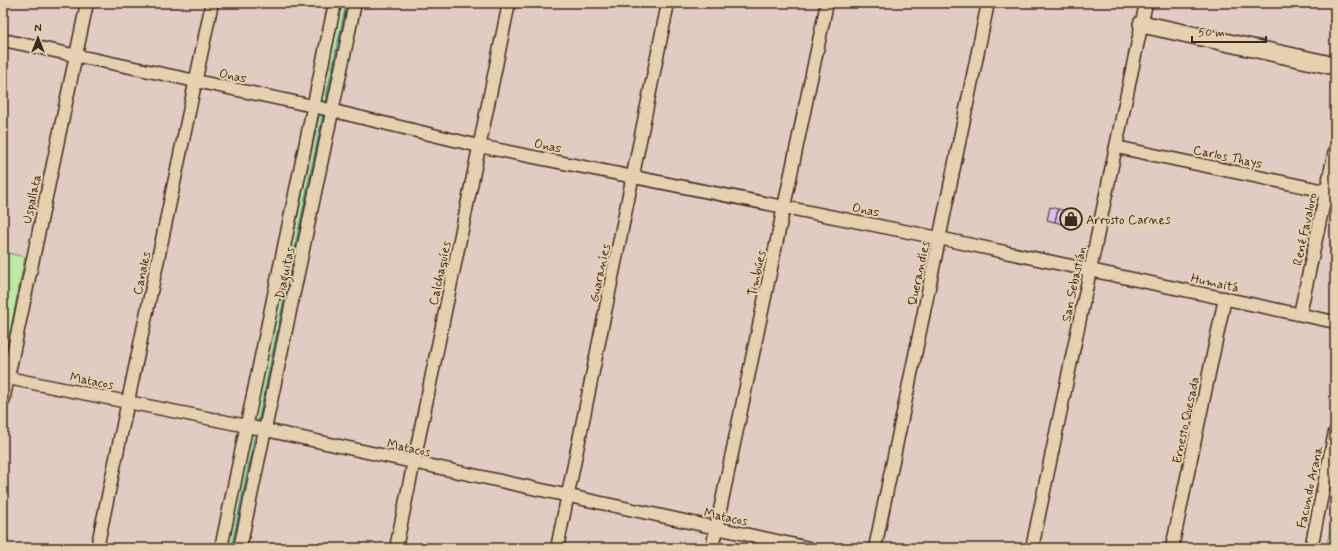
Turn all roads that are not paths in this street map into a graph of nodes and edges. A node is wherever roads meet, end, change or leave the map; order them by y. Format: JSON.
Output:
{"nodes":[{"id":1,"x":87,"y":3,"type":"edge"},
{"id":2,"x":212,"y":3,"type":"edge"},
{"id":3,"x":335,"y":3,"type":"edge"},
{"id":4,"x":355,"y":3,"type":"edge"},
{"id":5,"x":509,"y":3,"type":"edge"},
{"id":6,"x":668,"y":3,"type":"edge"},
{"id":7,"x":827,"y":3,"type":"edge"},
{"id":8,"x":988,"y":3,"type":"edge"},
{"id":9,"x":1146,"y":3,"type":"edge"},
{"id":10,"x":1142,"y":24,"type":"junction"},
{"id":11,"x":3,"y":40,"type":"edge"},
{"id":12,"x":76,"y":55,"type":"junction"},
{"id":13,"x":1335,"y":66,"type":"edge"},
{"id":14,"x":196,"y":81,"type":"junction"},
{"id":15,"x":313,"y":106,"type":"junction"},
{"id":16,"x":332,"y":111,"type":"junction"},
{"id":17,"x":479,"y":146,"type":"junction"},
{"id":18,"x":1116,"y":147,"type":"junction"},
{"id":19,"x":1335,"y":150,"type":"edge"},
{"id":20,"x":632,"y":177,"type":"junction"},
{"id":21,"x":1331,"y":192,"type":"edge"},
{"id":22,"x":784,"y":207,"type":"junction"},
{"id":23,"x":939,"y":238,"type":"junction"},
{"id":24,"x":1090,"y":270,"type":"junction"},
{"id":25,"x":1226,"y":298,"type":"junction"},
{"id":26,"x":1300,"y":314,"type":"junction"},
{"id":27,"x":1335,"y":322,"type":"edge"},
{"id":28,"x":6,"y":377,"type":"edge"},
{"id":29,"x":3,"y":401,"type":"edge"},
{"id":30,"x":128,"y":402,"type":"junction"},
{"id":31,"x":247,"y":426,"type":"junction"},
{"id":32,"x":265,"y":430,"type":"junction"},
{"id":33,"x":1335,"y":432,"type":"edge"},
{"id":34,"x":414,"y":462,"type":"junction"},
{"id":35,"x":568,"y":496,"type":"junction"},
{"id":36,"x":716,"y":528,"type":"junction"},
{"id":37,"x":97,"y":548,"type":"edge"},
{"id":38,"x":221,"y":548,"type":"edge"},
{"id":39,"x":240,"y":548,"type":"edge"},
{"id":40,"x":396,"y":548,"type":"edge"},
{"id":41,"x":557,"y":548,"type":"edge"},
{"id":42,"x":712,"y":548,"type":"edge"},
{"id":43,"x":809,"y":548,"type":"edge"},
{"id":44,"x":875,"y":548,"type":"edge"},
{"id":45,"x":1032,"y":548,"type":"edge"},
{"id":46,"x":1172,"y":548,"type":"edge"},
{"id":47,"x":1310,"y":548,"type":"edge"}],
"edges":[{"from":1,"to":12,"type":"street","name":"Uspallata"},
{"from":2,"to":14,"type":"street","name":"Canales"},
{"from":3,"to":15,"type":"street","name":"Diaguitas"},
{"from":4,"to":16,"type":"street","name":"Diaguitas"},
{"from":5,"to":17,"type":"street","name":"Calchaquíes"},
{"from":6,"to":20,"type":"street","name":"Guaraníes"},
{"from":7,"to":22,"type":"street","name":"Timbúes"},
{"from":8,"to":23,"type":"street","name":"Querandíes"},
{"from":9,"to":10,"type":"street","name":"San Sebastián"},
{"from":10,"to":13,"type":"street"},
{"from":10,"to":18,"type":"street","name":"San Sebastián"},
{"from":11,"to":12,"type":"street","name":"Onas"},
{"from":12,"to":14,"type":"street","name":"Onas"},
{"from":12,"to":28,"type":"street","name":"Uspallata"},
{"from":14,"to":15,"type":"street","name":"Onas"},
{"from":14,"to":30,"type":"street","name":"Canales"},
{"from":15,"to":16,"type":"street","name":"Onas"},
{"from":15,"to":31,"type":"street","name":"Diaguitas"},
{"from":16,"to":17,"type":"street","name":"Onas"},
{"from":16,"to":32,"type":"street","name":"Diaguitas"},
{"from":17,"to":20,"type":"street","name":"Onas"},
{"from":17,"to":34,"type":"street","name":"Calchaquíes"},
{"from":18,"to":21,"type":"street","name":"Carlos Thays"},
{"from":18,"to":24,"type":"street","name":"San Sebastián"},
{"from":19,"to":21,"type":"street","name":"René Favaloro"},
{"from":20,"to":22,"type":"street","name":"Onas"},
{"from":20,"to":35,"type":"street","name":"Guaraníes"},
{"from":21,"to":26,"type":"street","name":"René Favaloro"},
{"from":22,"to":23,"type":"street","name":"Onas"},
{"from":22,"to":36,"type":"street","name":"Timbúes"},
{"from":23,"to":24,"type":"street","name":"Onas"},
{"from":23,"to":44,"type":"street","name":"Querandíes"},
{"from":24,"to":25,"type":"street","name":"Humaitá"},
{"from":24,"to":45,"type":"street","name":"San Sebastián"},
{"from":25,"to":26,"type":"street","name":"Humaitá"},
{"from":25,"to":46,"type":"street","name":"Ernesto Quesada"},
{"from":26,"to":27,"type":"street","name":"Humaitá"},
{"from":28,"to":29,"type":"street","name":"Uspallata"},
{"from":28,"to":30,"type":"street","name":"Matacos"},
{"from":30,"to":31,"type":"street","name":"Matacos"},
{"from":30,"to":37,"type":"street","name":"Canales"},
{"from":31,"to":32,"type":"street","name":"Matacos"},
{"from":31,"to":38,"type":"street","name":"Diaguitas"},
{"from":32,"to":34,"type":"street","name":"Matacos"},
{"from":32,"to":39,"type":"street","name":"Diaguitas"},
{"from":33,"to":47,"type":"street","name":"Facundo Arana"},
{"from":34,"to":35,"type":"street","name":"Matacos"},
{"from":34,"to":40,"type":"street","name":"Calchaquíes"},
{"from":35,"to":36,"type":"street","name":"Matacos"},
{"from":35,"to":41,"type":"street","name":"Guaraníes"},
{"from":36,"to":42,"type":"street","name":"Timbúes"},
{"from":36,"to":43,"type":"street","name":"Matacos"}]}
